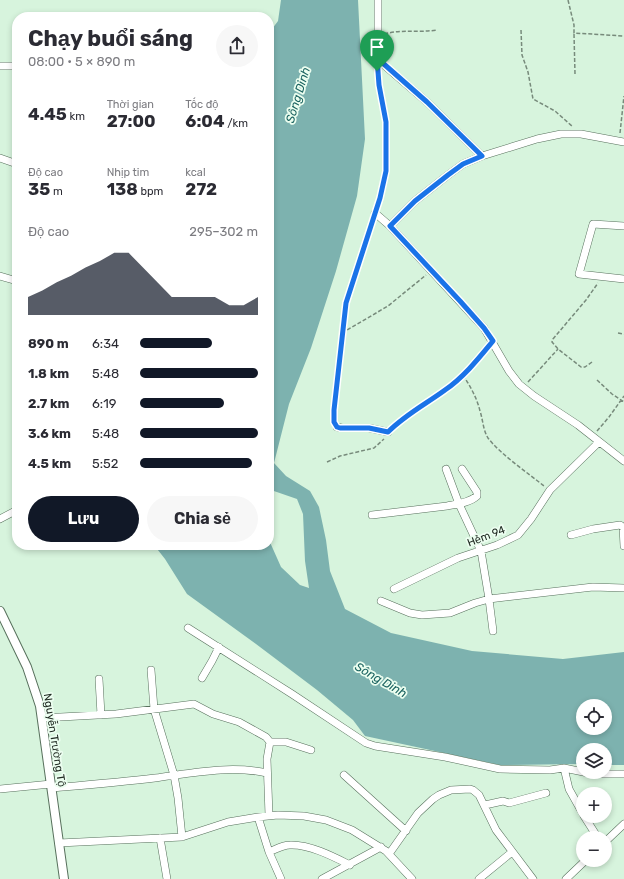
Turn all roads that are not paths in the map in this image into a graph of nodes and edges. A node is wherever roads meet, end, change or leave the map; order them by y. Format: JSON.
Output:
{"nodes":[{"id":1,"x":378,"y":0,"type":"edge"},
{"id":2,"x":0,"y":66,"type":"edge"},
{"id":3,"x":12,"y":66,"type":"edge"},
{"id":4,"x":622,"y":142,"type":"edge"},
{"id":5,"x":482,"y":156,"type":"junction"},
{"id":6,"x":0,"y":158,"type":"edge"},
{"id":7,"x":12,"y":162,"type":"edge"},
{"id":8,"x":375,"y":213,"type":"road end"},
{"id":9,"x":390,"y":226,"type":"junction"},
{"id":10,"x":624,"y":226,"type":"edge"},
{"id":11,"x":0,"y":276,"type":"edge"},
{"id":12,"x":624,"y":279,"type":"edge"},
{"id":13,"x":12,"y":280,"type":"edge"},
{"id":14,"x":337,"y":427,"type":"road end"},
{"id":15,"x":388,"y":432,"type":"road end"},
{"id":16,"x":599,"y":442,"type":"junction"},
{"id":17,"x":624,"y":461,"type":"edge"},
{"id":18,"x":446,"y":469,"type":"dead end"},
{"id":19,"x":462,"y":469,"type":"dead end"},
{"id":20,"x":460,"y":504,"type":"junction"},
{"id":21,"x":12,"y":513,"type":"edge"},
{"id":22,"x":372,"y":515,"type":"dead end"},
{"id":23,"x":0,"y":519,"type":"edge"},
{"id":24,"x":623,"y":526,"type":"edge"},
{"id":25,"x":571,"y":535,"type":"dead end"},
{"id":26,"x":624,"y":546,"type":"edge"},
{"id":27,"x":481,"y":551,"type":"junction"},
{"id":28,"x":624,"y":588,"type":"edge"},
{"id":29,"x":394,"y":589,"type":"dead end"},
{"id":30,"x":489,"y":599,"type":"junction"},
{"id":31,"x":382,"y":600,"type":"dead end"},
{"id":32,"x":0,"y":611,"type":"edge"},
{"id":33,"x":188,"y":628,"type":"dead end"},
{"id":34,"x":492,"y":631,"type":"dead end"},
{"id":35,"x":219,"y":647,"type":"junction"},
{"id":36,"x":151,"y":670,"type":"dead end"},
{"id":37,"x":202,"y":678,"type":"dead end"},
{"id":38,"x":99,"y":679,"type":"dead end"},
{"id":39,"x":154,"y":709,"type":"junction"},
{"id":40,"x":101,"y":715,"type":"junction"},
{"id":41,"x":42,"y":718,"type":"junction"},
{"id":42,"x":270,"y":742,"type":"junction"},
{"id":43,"x":311,"y":750,"type":"dead end"},
{"id":44,"x":564,"y":768,"type":"junction"},
{"id":45,"x":268,"y":772,"type":"junction"},
{"id":46,"x":624,"y":774,"type":"edge"},
{"id":47,"x":174,"y":775,"type":"junction"},
{"id":48,"x":344,"y":775,"type":"dead end"},
{"id":49,"x":52,"y":786,"type":"junction"},
{"id":50,"x":0,"y":789,"type":"edge"},
{"id":51,"x":546,"y":793,"type":"dead end"},
{"id":52,"x":576,"y":801,"type":"edge"},
{"id":53,"x":485,"y":805,"type":"junction"},
{"id":54,"x":269,"y":815,"type":"junction"},
{"id":55,"x":258,"y":816,"type":"junction"},
{"id":56,"x":624,"y":824,"type":"edge"},
{"id":57,"x":406,"y":831,"type":"junction"},
{"id":58,"x":612,"y":835,"type":"edge"},
{"id":59,"x":182,"y":837,"type":"junction"},
{"id":60,"x":160,"y":838,"type":"junction"},
{"id":61,"x":60,"y":843,"type":"junction"},
{"id":62,"x":381,"y":847,"type":"junction"},
{"id":63,"x":269,"y":852,"type":"junction"},
{"id":64,"x":512,"y":852,"type":"junction"},
{"id":65,"x":389,"y":854,"type":"junction"},
{"id":66,"x":350,"y":865,"type":"junction"},
{"id":67,"x":579,"y":867,"type":"edge"},
{"id":68,"x":64,"y":879,"type":"edge"},
{"id":69,"x":167,"y":879,"type":"edge"},
{"id":70,"x":281,"y":879,"type":"edge"},
{"id":71,"x":322,"y":879,"type":"edge"},
{"id":72,"x":412,"y":879,"type":"edge"},
{"id":73,"x":479,"y":879,"type":"edge"},
{"id":74,"x":534,"y":879,"type":"edge"},
{"id":75,"x":566,"y":879,"type":"edge"}],
"edges":[{"from":1,"to":5,"type":"street"},
{"from":2,"to":3,"type":"street"},
{"from":4,"to":5,"type":"street"},
{"from":5,"to":9,"type":"street"},
{"from":6,"to":7,"type":"street"},
{"from":8,"to":9,"type":"street"},
{"from":9,"to":16,"type":"street"},
{"from":10,"to":12,"type":"street"},
{"from":11,"to":13,"type":"street"},
{"from":14,"to":15,"type":"street"},
{"from":16,"to":17,"type":"street"},
{"from":16,"to":27,"type":"street","name":"Hẻm 94"},
{"from":18,"to":20,"type":"street"},
{"from":19,"to":20,"type":"street"},
{"from":20,"to":22,"type":"street"},
{"from":20,"to":27,"type":"street"},
{"from":21,"to":23,"type":"street"},
{"from":24,"to":25,"type":"street"},
{"from":24,"to":26,"type":"street"},
{"from":27,"to":29,"type":"street","name":"Hẻm 94"},
{"from":27,"to":30,"type":"street"},
{"from":28,"to":30,"type":"street"},
{"from":30,"to":31,"type":"street"},
{"from":30,"to":34,"type":"street"},
{"from":32,"to":41,"type":"street","name":"Nguyễn Trường Tộ"},
{"from":33,"to":35,"type":"street"},
{"from":35,"to":37,"type":"street"},
{"from":35,"to":44,"type":"street"},
{"from":36,"to":39,"type":"street"},
{"from":38,"to":40,"type":"street"},
{"from":39,"to":40,"type":"street"},
{"from":39,"to":42,"type":"street"},
{"from":39,"to":47,"type":"street"},
{"from":40,"to":41,"type":"street"},
{"from":41,"to":49,"type":"street","name":"Nguyễn Trường Tộ"},
{"from":42,"to":43,"type":"street"},
{"from":42,"to":45,"type":"street"},
{"from":44,"to":46,"type":"street"},
{"from":44,"to":52,"type":"street"},
{"from":45,"to":47,"type":"street"},
{"from":45,"to":54,"type":"street"},
{"from":47,"to":49,"type":"street"},
{"from":47,"to":59,"type":"street"},
{"from":48,"to":57,"type":"street"},
{"from":49,"to":50,"type":"street"},
{"from":49,"to":61,"type":"street","name":"Nguyễn Trường Tộ"},
{"from":51,"to":53,"type":"street"},
{"from":53,"to":57,"type":"street"},
{"from":53,"to":64,"type":"street"},
{"from":54,"to":55,"type":"street"},
{"from":54,"to":62,"type":"street"},
{"from":55,"to":59,"type":"street"},
{"from":55,"to":63,"type":"street"},
{"from":56,"to":58,"type":"street"},
{"from":57,"to":65,"type":"street"},
{"from":59,"to":60,"type":"street"},
{"from":60,"to":61,"type":"street"},
{"from":60,"to":69,"type":"street"},
{"from":61,"to":68,"type":"street","name":"Nguyễn Trường Tộ"},
{"from":62,"to":65,"type":"street"},
{"from":62,"to":66,"type":"street"},
{"from":63,"to":66,"type":"street"},
{"from":63,"to":70,"type":"street"},
{"from":64,"to":73,"type":"street"},
{"from":64,"to":74,"type":"street"},
{"from":65,"to":72,"type":"street"},
{"from":66,"to":71,"type":"street"},
{"from":67,"to":75,"type":"street"}]}
